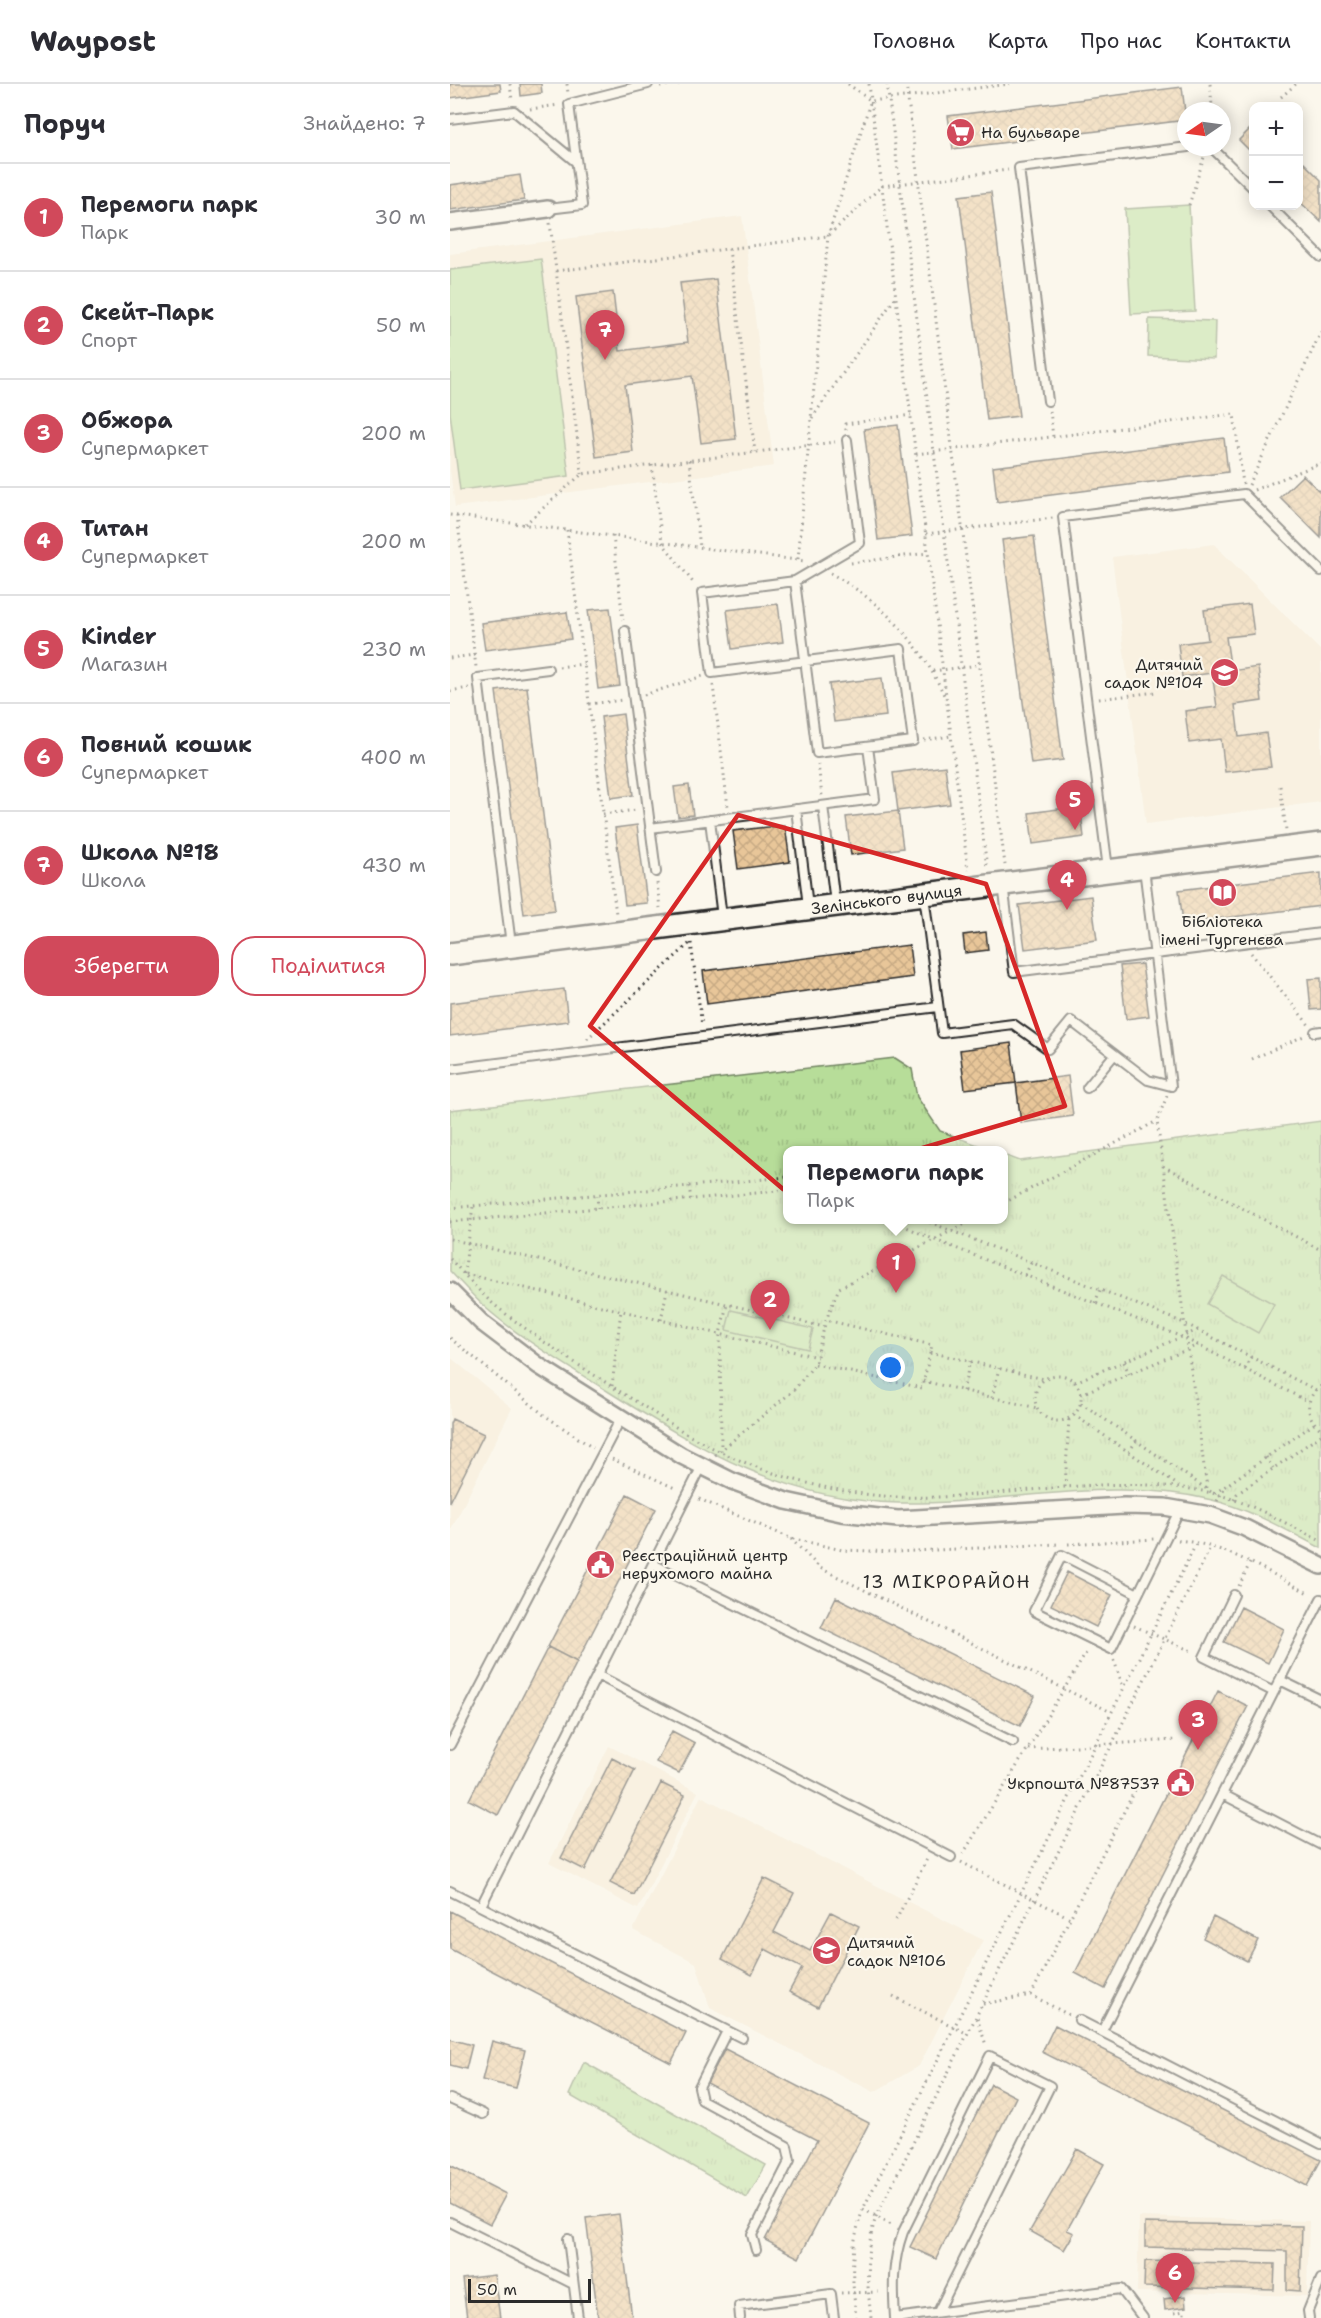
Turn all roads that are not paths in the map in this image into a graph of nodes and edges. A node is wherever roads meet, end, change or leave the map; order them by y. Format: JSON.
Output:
{"nodes":[{"id":1,"x":648,"y":84,"type":"edge"},
{"id":2,"x":450,"y":119,"type":"edge"},
{"id":3,"x":1177,"y":148,"type":"edge"},
{"id":4,"x":1220,"y":156,"type":"edge"},
{"id":5,"x":576,"y":162,"type":"junction"},
{"id":6,"x":1249,"y":184,"type":"edge"},
{"id":7,"x":548,"y":209,"type":"joint"},
{"id":8,"x":1274,"y":210,"type":"edge"},
{"id":9,"x":450,"y":222,"type":"edge"},
{"id":10,"x":1321,"y":257,"type":"edge"},
{"id":11,"x":1048,"y":400,"type":"road end"},
{"id":12,"x":847,"y":440,"type":"road end"},
{"id":13,"x":1321,"y":571,"type":"edge"},
{"id":14,"x":795,"y":582,"type":"junction"},
{"id":15,"x":625,"y":631,"type":"road end"},
{"id":16,"x":805,"y":661,"type":"junction"},
{"id":17,"x":548,"y":669,"type":"road end"},
{"id":18,"x":868,"y":747,"type":"junction"},
{"id":19,"x":823,"y":806,"type":"junction"},
{"id":20,"x":796,"y":809,"type":"junction"},
{"id":21,"x":710,"y":820,"type":"junction"},
{"id":22,"x":650,"y":828,"type":"junction"},
{"id":23,"x":1321,"y":844,"type":"edge"},
{"id":24,"x":1144,"y":866,"type":"junction"},
{"id":25,"x":1108,"y":871,"type":"junction"},
{"id":26,"x":656,"y":872,"type":"road end"},
{"id":27,"x":1004,"y":875,"type":"junction"},
{"id":28,"x":924,"y":894,"type":"junction"},
{"id":29,"x":836,"y":905,"type":"junction"},
{"id":30,"x":808,"y":909,"type":"junction"},
{"id":31,"x":722,"y":920,"type":"junction"},
{"id":32,"x":1321,"y":933,"type":"edge"},
{"id":33,"x":512,"y":946,"type":"junction"},
{"id":34,"x":450,"y":954,"type":"edge"},
{"id":35,"x":1155,"y":954,"type":"junction"},
{"id":36,"x":938,"y":1006,"type":"junction"},
{"id":37,"x":1114,"y":1055,"type":"junction"},
{"id":38,"x":450,"y":1068,"type":"edge"},
{"id":39,"x":1087,"y":1088,"type":"dead end"},
{"id":40,"x":450,"y":1291,"type":"edge"},
{"id":41,"x":621,"y":1418,"type":"junction"},
{"id":42,"x":702,"y":1466,"type":"junction"},
{"id":43,"x":1180,"y":1509,"type":"junction"},
{"id":44,"x":653,"y":1564,"type":"junction"},
{"id":45,"x":1321,"y":1566,"type":"edge"},
{"id":46,"x":1138,"y":1594,"type":"junction"},
{"id":47,"x":1234,"y":1595,"type":"road end"},
{"id":48,"x":1321,"y":1599,"type":"edge"},
{"id":49,"x":597,"y":1675,"type":"junction"},
{"id":50,"x":1280,"y":1680,"type":"junction"},
{"id":51,"x":1274,"y":1692,"type":"junction"},
{"id":52,"x":1321,"y":1700,"type":"edge"},
{"id":53,"x":1013,"y":1742,"type":"dead end"},
{"id":54,"x":450,"y":1745,"type":"edge"},
{"id":55,"x":1222,"y":1794,"type":"junction"},
{"id":56,"x":1321,"y":1845,"type":"edge"},
{"id":57,"x":951,"y":1857,"type":"dead end"},
{"id":58,"x":450,"y":1891,"type":"edge"},
{"id":59,"x":481,"y":1906,"type":"junction"},
{"id":60,"x":1079,"y":2020,"type":"road end"},
{"id":61,"x":727,"y":2031,"type":"junction"},
{"id":62,"x":1102,"y":2031,"type":"junction"},
{"id":63,"x":742,"y":2038,"type":"dead end"},
{"id":64,"x":450,"y":2099,"type":"edge"},
{"id":65,"x":483,"y":2115,"type":"dead end"},
{"id":66,"x":1321,"y":2144,"type":"edge"},
{"id":67,"x":450,"y":2222,"type":"edge"},
{"id":68,"x":568,"y":2240,"type":"dead end"},
{"id":69,"x":756,"y":2250,"type":"dead end"},
{"id":70,"x":1321,"y":2279,"type":"edge"},
{"id":71,"x":573,"y":2284,"type":"junction"},
{"id":72,"x":938,"y":2312,"type":"junction"},
{"id":73,"x":578,"y":2318,"type":"edge"},
{"id":74,"x":740,"y":2318,"type":"edge"},
{"id":75,"x":834,"y":2318,"type":"edge"},
{"id":76,"x":895,"y":2318,"type":"edge"},
{"id":77,"x":1143,"y":2318,"type":"edge"},
{"id":78,"x":1309,"y":2318,"type":"edge"}],
"edges":[{"from":1,"to":5,"type":"lane"},
{"from":2,"to":5,"type":"lane"},
{"from":3,"to":11,"type":"lane"},
{"from":4,"to":6,"type":"lane"},
{"from":5,"to":7,"type":"lane"},
{"from":7,"to":9,"type":"street"},
{"from":8,"to":10,"type":"lane"},
{"from":12,"to":14,"type":"lane"},
{"from":13,"to":25,"type":"lane"},
{"from":14,"to":16,"type":"lane"},
{"from":14,"to":16,"type":"lane"},
{"from":15,"to":22,"type":"lane"},
{"from":16,"to":18,"type":"lane"},
{"from":16,"to":18,"type":"lane"},
{"from":17,"to":33,"type":"lane"},
{"from":18,"to":19,"type":"lane"},
{"from":19,"to":20,"type":"lane"},
{"from":19,"to":29,"type":"lane"},
{"from":20,"to":21,"type":"lane"},
{"from":20,"to":30,"type":"lane"},
{"from":21,"to":22,"type":"lane"},
{"from":21,"to":31,"type":"lane"},
{"from":22,"to":26,"type":"lane"},
{"from":23,"to":24,"type":"street","name":"Зелінського вулиця"},
{"from":24,"to":25,"type":"street","name":"Зелінського вулиця"},
{"from":24,"to":35,"type":"lane"},
{"from":25,"to":27,"type":"street","name":"Зелінського вулиця"},
{"from":27,"to":28,"type":"street","name":"Зелінського вулиця"},
{"from":27,"to":35,"type":"lane"},
{"from":28,"to":29,"type":"street","name":"Зелінського вулиця"},
{"from":28,"to":36,"type":"lane"},
{"from":29,"to":30,"type":"street","name":"Зелінського вулиця"},
{"from":30,"to":31,"type":"street","name":"Зелінського вулиця"},
{"from":31,"to":33,"type":"street","name":"Зелінського вулиця"},
{"from":32,"to":35,"type":"lane"},
{"from":33,"to":34,"type":"street","name":"Зелінського вулиця"},
{"from":35,"to":37,"type":"lane"},
{"from":36,"to":37,"type":"lane"},
{"from":36,"to":38,"type":"lane"},
{"from":37,"to":39,"type":"lane"},
{"from":40,"to":41,"type":"street"},
{"from":41,"to":42,"type":"street"},
{"from":41,"to":54,"type":"lane"},
{"from":42,"to":43,"type":"street"},
{"from":42,"to":44,"type":"lane"},
{"from":43,"to":45,"type":"street"},
{"from":43,"to":46,"type":"lane"},
{"from":44,"to":49,"type":"lane"},
{"from":44,"to":53,"type":"lane"},
{"from":46,"to":46,"type":"lane"},
{"from":47,"to":51,"type":"lane"},
{"from":48,"to":50,"type":"lane"},
{"from":49,"to":57,"type":"lane"},
{"from":49,"to":59,"type":"lane"},
{"from":50,"to":51,"type":"lane"},
{"from":50,"to":52,"type":"lane"},
{"from":51,"to":55,"type":"lane"},
{"from":55,"to":56,"type":"lane"},
{"from":55,"to":62,"type":"lane"},
{"from":58,"to":59,"type":"lane"},
{"from":59,"to":61,"type":"lane"},
{"from":60,"to":62,"type":"lane"},
{"from":61,"to":63,"type":"lane"},
{"from":61,"to":69,"type":"lane"},
{"from":62,"to":66,"type":"lane"},
{"from":64,"to":65,"type":"lane"},
{"from":67,"to":71,"type":"lane"},
{"from":68,"to":71,"type":"lane"},
{"from":70,"to":78,"type":"lane"},
{"from":71,"to":73,"type":"lane"},
{"from":72,"to":76,"type":"lane"},
{"from":72,"to":76,"type":"lane"},
{"from":72,"to":77,"type":"lane"},
{"from":74,"to":75,"type":"lane"}]}
